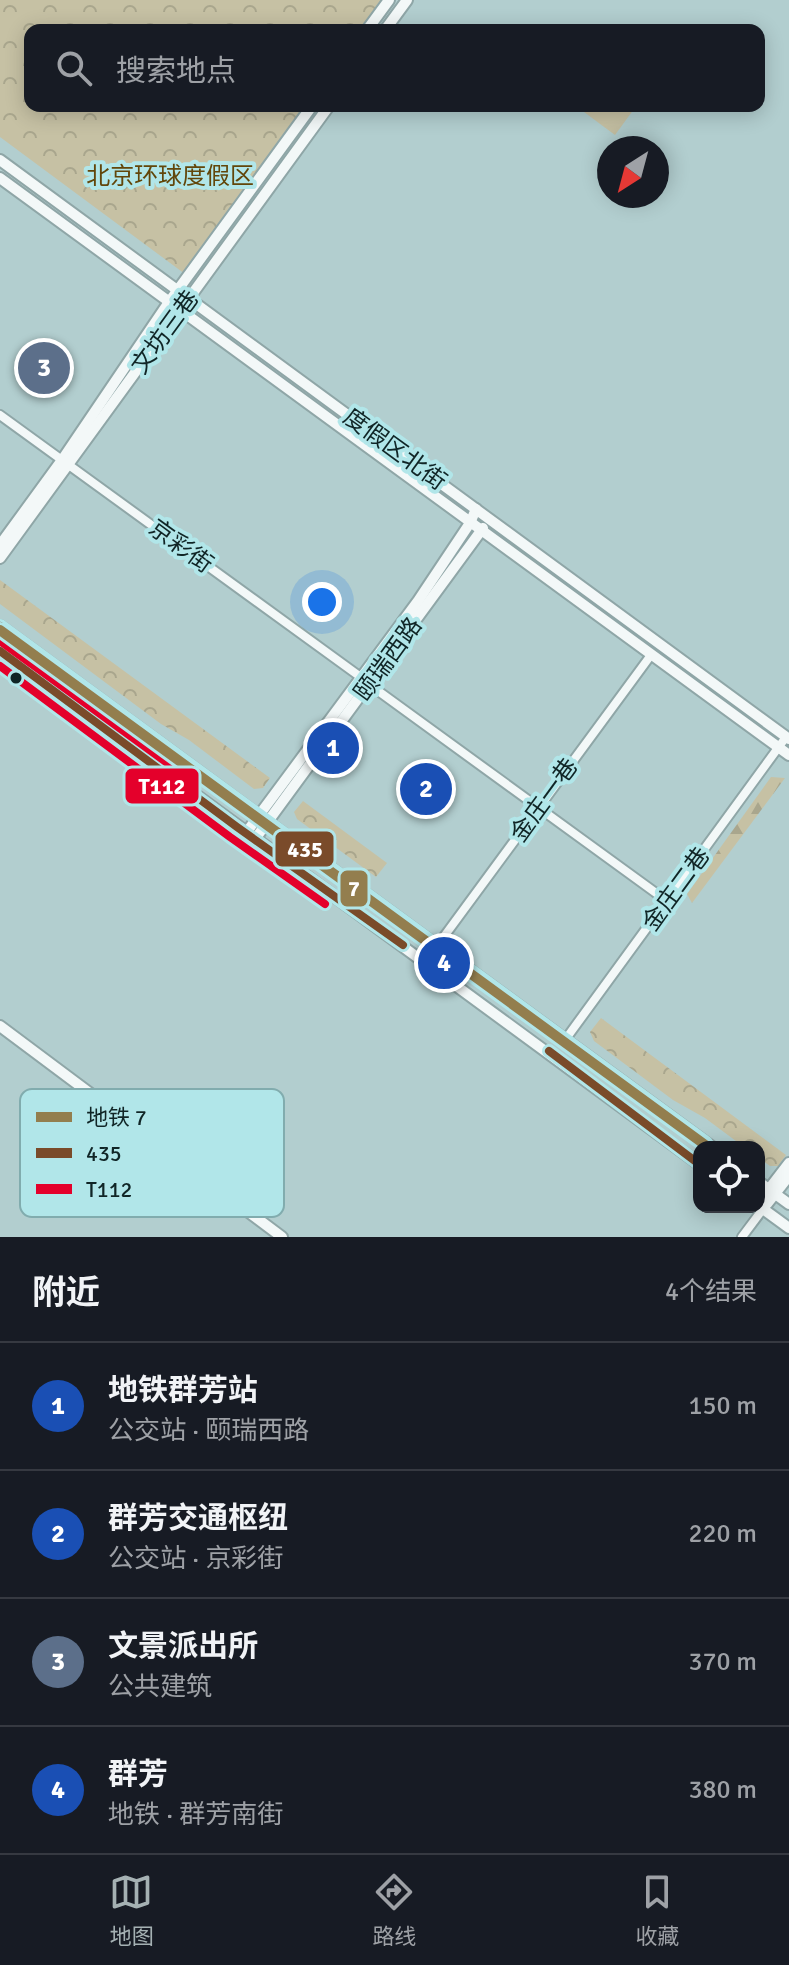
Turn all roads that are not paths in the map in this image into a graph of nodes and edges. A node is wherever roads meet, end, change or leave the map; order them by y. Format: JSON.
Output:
{"nodes":[{"id":1,"x":389,"y":0,"type":"edge"},
{"id":2,"x":407,"y":0,"type":"edge"},
{"id":3,"x":371,"y":24,"type":"edge"},
{"id":4,"x":389,"y":24,"type":"edge"},
{"id":5,"x":308,"y":112,"type":"edge"},
{"id":6,"x":325,"y":112,"type":"edge"},
{"id":7,"x":0,"y":160,"type":"edge"},
{"id":8,"x":0,"y":178,"type":"edge"},
{"id":9,"x":178,"y":290,"type":"junction"},
{"id":10,"x":189,"y":298,"type":"junction"},
{"id":11,"x":169,"y":302,"type":"junction"},
{"id":12,"x":181,"y":311,"type":"junction"},
{"id":13,"x":0,"y":415,"type":"edge"},
{"id":14,"x":65,"y":462,"type":"junction"},
{"id":15,"x":476,"y":509,"type":"junction"},
{"id":16,"x":494,"y":521,"type":"junction"},
{"id":17,"x":470,"y":523,"type":"junction"},
{"id":18,"x":480,"y":530,"type":"junction"},
{"id":19,"x":0,"y":545,"type":"edge"},
{"id":20,"x":0,"y":558,"type":"edge"},
{"id":21,"x":0,"y":626,"type":"edge"},
{"id":22,"x":0,"y":651,"type":"edge"},
{"id":23,"x":651,"y":655,"type":"junction"},
{"id":24,"x":366,"y":682,"type":"junction"},
{"id":25,"x":760,"y":718,"type":"junction"},
{"id":26,"x":752,"y":729,"type":"junction"},
{"id":27,"x":788,"y":738,"type":"edge"},
{"id":28,"x":778,"y":748,"type":"junction"},
{"id":29,"x":789,"y":755,"type":"edge"},
{"id":30,"x":538,"y":809,"type":"junction"},
{"id":31,"x":264,"y":818,"type":"junction"},
{"id":32,"x":251,"y":836,"type":"junction"},
{"id":33,"x":667,"y":901,"type":"junction"},
{"id":34,"x":437,"y":946,"type":"junction"},
{"id":35,"x":0,"y":1028,"type":"edge"},
{"id":36,"x":565,"y":1040,"type":"junction"},
{"id":37,"x":79,"y":1089,"type":"edge"},
{"id":38,"x":82,"y":1089,"type":"edge"},
{"id":39,"x":704,"y":1141,"type":"edge"},
{"id":40,"x":693,"y":1160,"type":"edge"},
{"id":41,"x":789,"y":1163,"type":"edge"},
{"id":42,"x":789,"y":1176,"type":"edge"},
{"id":43,"x":765,"y":1186,"type":"edge"},
{"id":44,"x":773,"y":1192,"type":"junction"},
{"id":45,"x":765,"y":1202,"type":"edge"},
{"id":46,"x":789,"y":1204,"type":"edge"},
{"id":47,"x":765,"y":1210,"type":"edge"},
{"id":48,"x":757,"y":1213,"type":"edge"},
{"id":49,"x":246,"y":1217,"type":"edge"},
{"id":50,"x":255,"y":1217,"type":"edge"},
{"id":51,"x":789,"y":1228,"type":"edge"},
{"id":52,"x":272,"y":1237,"type":"edge"},
{"id":53,"x":282,"y":1237,"type":"edge"},
{"id":54,"x":742,"y":1237,"type":"edge"}],
"edges":[{"from":1,"to":3,"type":"main road"},
{"from":2,"to":4,"type":"main road"},
{"from":5,"to":9,"type":"main road","name":"文坊三巷"},
{"from":6,"to":10,"type":"main road","name":"文坊三巷"},
{"from":7,"to":9,"type":"main road","name":"度假区北街"},
{"from":8,"to":11,"type":"main road","name":"度假区北街"},
{"from":9,"to":10,"type":"main road","name":"度假区北街"},
{"from":9,"to":11,"type":"main road","name":"文坊三巷"},
{"from":10,"to":12,"type":"main road","name":"文坊三巷"},
{"from":10,"to":15,"type":"main road","name":"度假区北街"},
{"from":11,"to":12,"type":"main road","name":"度假区北街"},
{"from":11,"to":14,"type":"main road","name":"文坊三巷"},
{"from":12,"to":14,"type":"main road","name":"文坊三巷"},
{"from":12,"to":17,"type":"main road","name":"度假区北街"},
{"from":13,"to":14,"type":"street","name":"京彩街"},
{"from":14,"to":19,"type":"main road","name":"文坊三巷"},
{"from":14,"to":20,"type":"main road","name":"文坊三巷"},
{"from":14,"to":24,"type":"street","name":"京彩街"},
{"from":15,"to":16,"type":"main road","name":"度假区北街"},
{"from":15,"to":17,"type":"main road","name":"颐瑞西路"},
{"from":16,"to":18,"type":"main road","name":"颐瑞西路"},
{"from":16,"to":25,"type":"main road","name":"度假区北街"},
{"from":17,"to":18,"type":"main road","name":"度假区北街"},
{"from":17,"to":24,"type":"main road","name":"颐瑞西路"},
{"from":18,"to":23,"type":"main road","name":"度假区北街"},
{"from":18,"to":24,"type":"main road","name":"颐瑞西路"},
{"from":21,"to":31,"type":"main road"},
{"from":22,"to":32,"type":"main road"},
{"from":23,"to":26,"type":"main road","name":"度假区北街"},
{"from":23,"to":30,"type":"street","name":"金庄一巷"},
{"from":24,"to":30,"type":"street","name":"京彩街"},
{"from":24,"to":31,"type":"main road","name":"颐瑞西路"},
{"from":25,"to":26,"type":"main road"},
{"from":25,"to":27,"type":"main road","name":"度假区北街"},
{"from":26,"to":28,"type":"main road","name":"度假区北街"},
{"from":27,"to":28,"type":"street","name":"金庄二巷"},
{"from":28,"to":29,"type":"main road","name":"度假区北街"},
{"from":28,"to":33,"type":"street","name":"金庄二巷"},
{"from":30,"to":33,"type":"street","name":"京彩街"},
{"from":30,"to":34,"type":"street","name":"金庄一巷"},
{"from":31,"to":32,"type":"main road","name":"颐瑞西路"},
{"from":31,"to":34,"type":"main road"},
{"from":32,"to":40,"type":"main road"},
{"from":33,"to":36,"type":"street","name":"金庄二巷"},
{"from":34,"to":36,"type":"main road"},
{"from":35,"to":37,"type":"main road"},
{"from":35,"to":38,"type":"main road"},
{"from":36,"to":39,"type":"main road"},
{"from":41,"to":44,"type":"main road"},
{"from":42,"to":44,"type":"main road"},
{"from":43,"to":44,"type":"main road"},
{"from":44,"to":45,"type":"main road"},
{"from":44,"to":46,"type":"main road"},
{"from":47,"to":51,"type":"main road"},
{"from":48,"to":54,"type":"street"},
{"from":49,"to":52,"type":"main road"},
{"from":50,"to":53,"type":"main road"}]}
